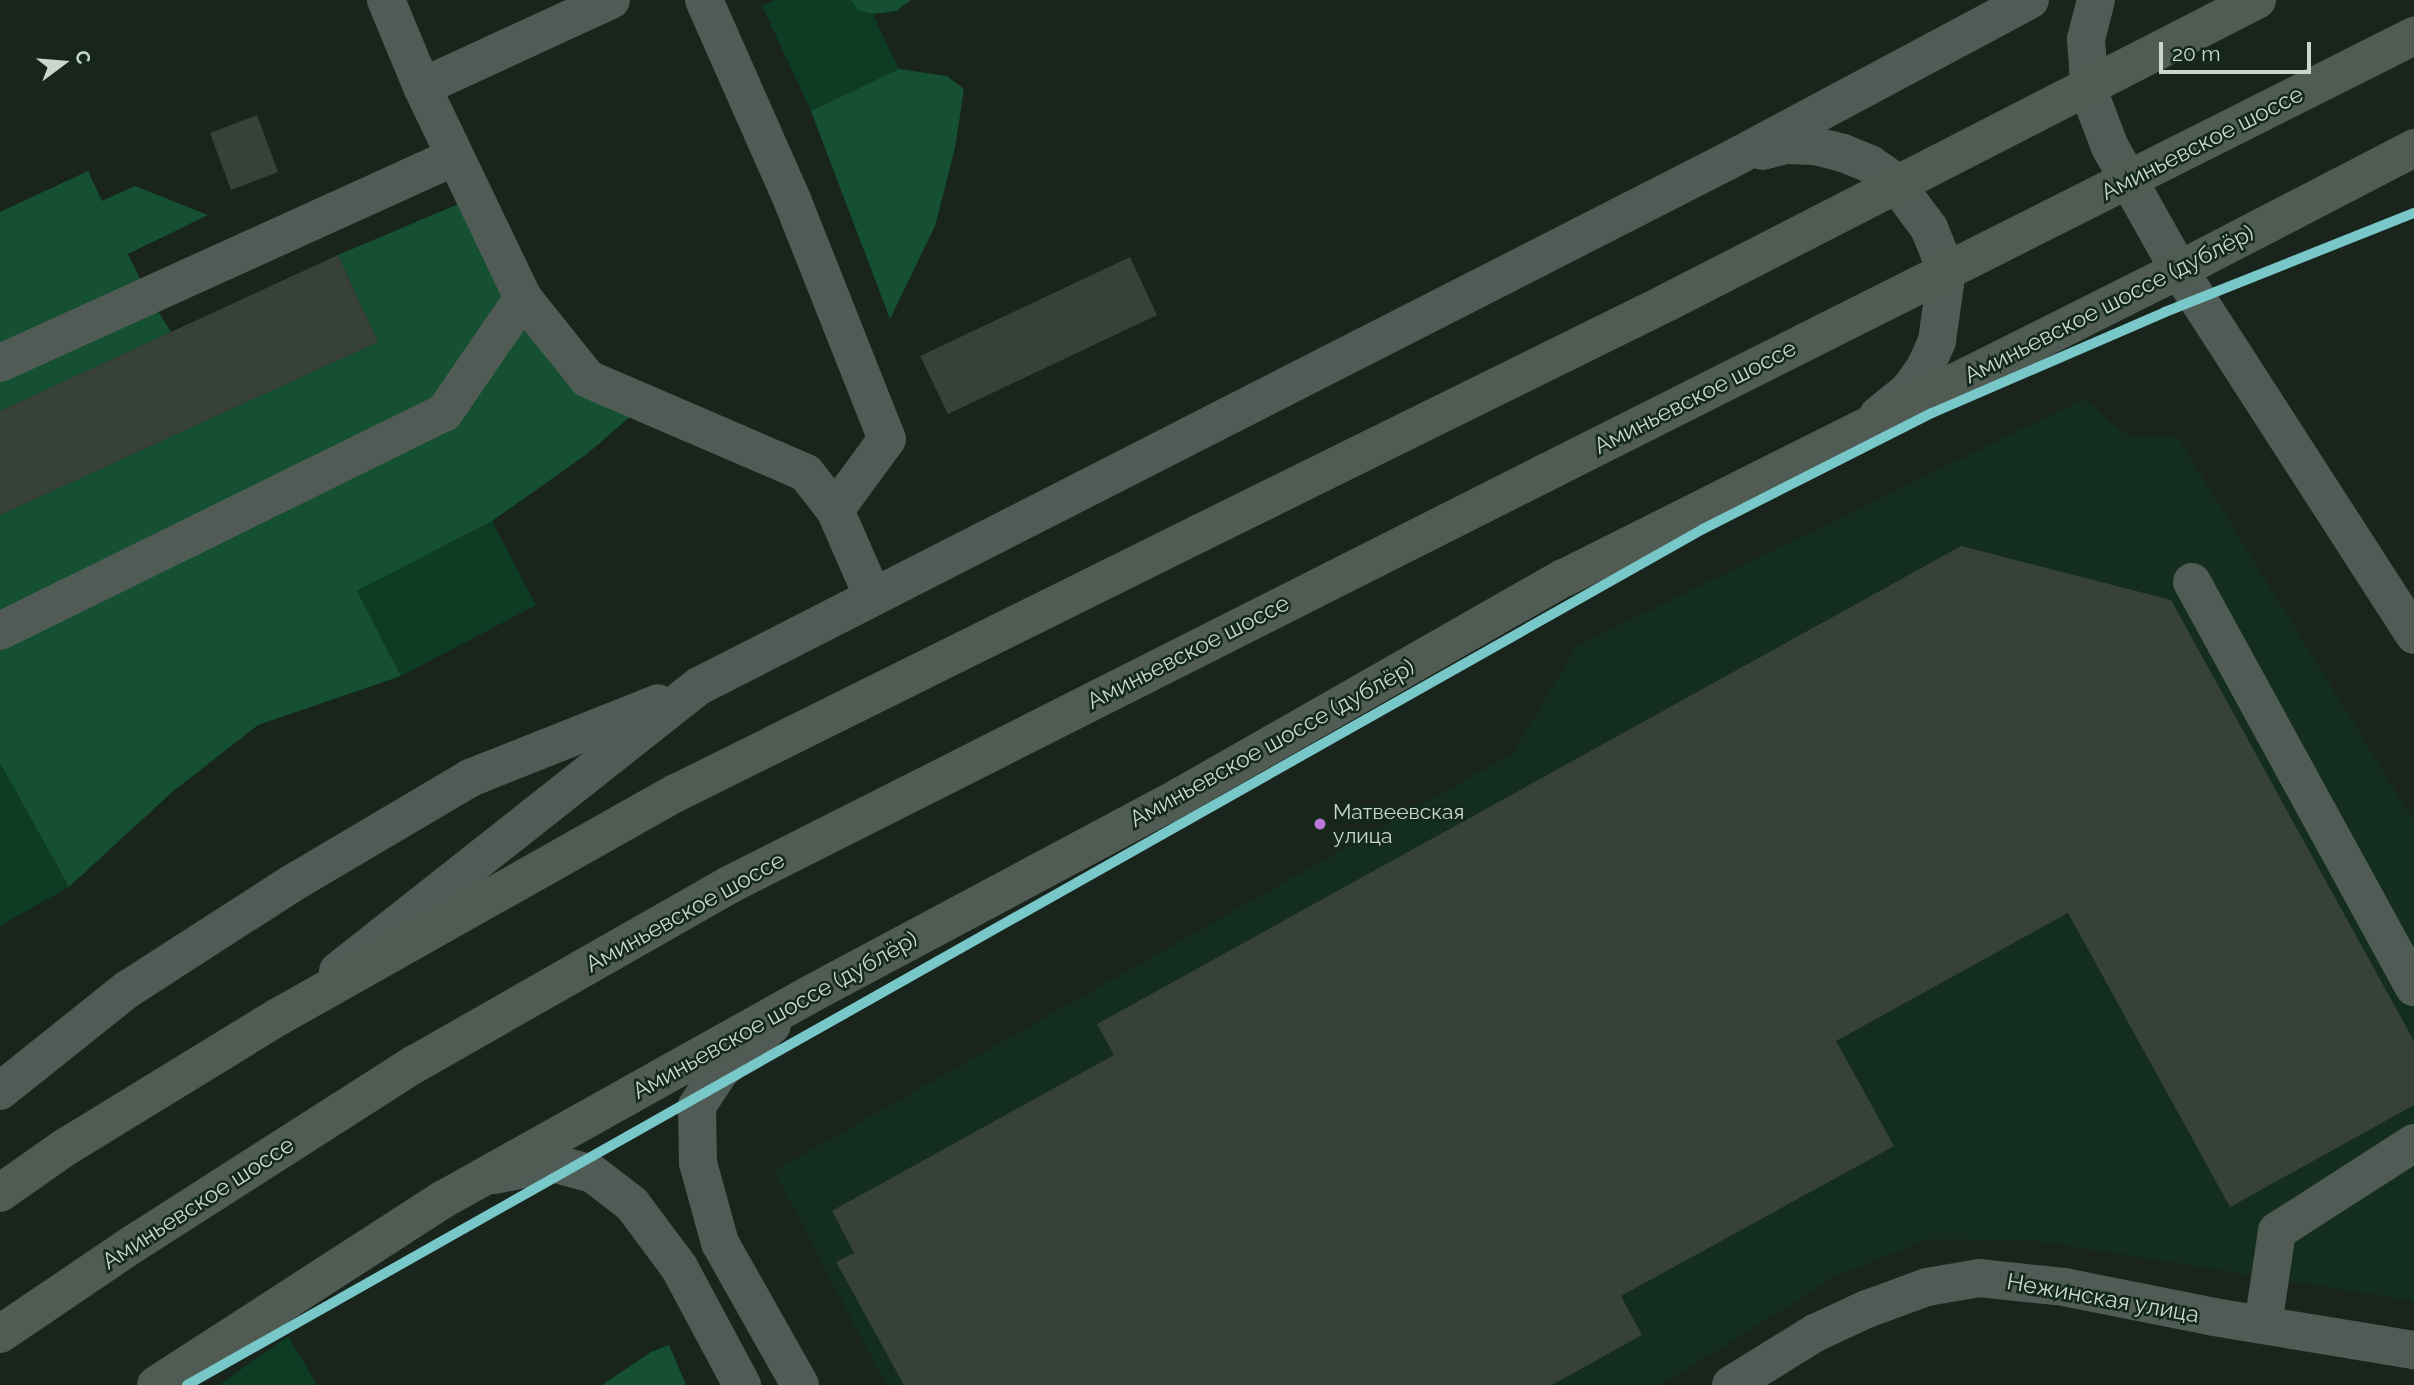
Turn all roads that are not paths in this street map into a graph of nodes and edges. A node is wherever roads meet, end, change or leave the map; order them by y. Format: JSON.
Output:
{"nodes":[{"id":1,"x":386,"y":0,"type":"edge"},
{"id":2,"x":611,"y":0,"type":"edge"},
{"id":3,"x":704,"y":0,"type":"edge"},
{"id":4,"x":2030,"y":0,"type":"edge"},
{"id":5,"x":2096,"y":0,"type":"edge"},
{"id":6,"x":2257,"y":0,"type":"edge"},
{"id":7,"x":2414,"y":36,"type":"edge"},
{"id":8,"x":422,"y":87,"type":"junction"},
{"id":9,"x":2414,"y":148,"type":"edge"},
{"id":10,"x":455,"y":157,"type":"junction"},
{"id":11,"x":1730,"y":160,"type":"junction"},
{"id":12,"x":2179,"y":270,"type":"junction"},
{"id":13,"x":523,"y":298,"type":"junction"},
{"id":14,"x":0,"y":363,"type":"edge"},
{"id":15,"x":1862,"y":427,"type":"junction"},
{"id":16,"x":835,"y":510,"type":"junction"},
{"id":17,"x":2192,"y":582,"type":"dead end"},
{"id":18,"x":873,"y":597,"type":"junction"},
{"id":19,"x":0,"y":631,"type":"edge"},
{"id":20,"x":2414,"y":635,"type":"edge"},
{"id":21,"x":699,"y":686,"type":"junction"},
{"id":22,"x":2414,"y":987,"type":"edge"},
{"id":23,"x":807,"y":996,"type":"junction"},
{"id":24,"x":278,"y":1017,"type":"junction"},
{"id":25,"x":0,"y":1091,"type":"edge"},
{"id":26,"x":2414,"y":1143,"type":"edge"},
{"id":27,"x":483,"y":1178,"type":"junction"},
{"id":28,"x":0,"y":1193,"type":"edge"},
{"id":29,"x":133,"y":1244,"type":"junction"},
{"id":30,"x":2263,"y":1325,"type":"junction"},
{"id":31,"x":0,"y":1334,"type":"edge"},
{"id":32,"x":2414,"y":1350,"type":"edge"},
{"id":33,"x":0,"y":1359,"type":"edge"},
{"id":34,"x":156,"y":1385,"type":"edge"},
{"id":35,"x":742,"y":1385,"type":"edge"},
{"id":36,"x":800,"y":1385,"type":"edge"},
{"id":37,"x":1731,"y":1385,"type":"edge"}],
"edges":[{"from":1,"to":8,"type":"street"},
{"from":2,"to":8,"type":"street"},
{"from":3,"to":16,"type":"street"},
{"from":4,"to":11,"type":"street"},
{"from":5,"to":12,"type":"street"},
{"from":6,"to":24,"type":"main road","bridge":true},
{"from":7,"to":29,"type":"main road","name":"Аминьевское шоссе","bridge":true},
{"from":8,"to":10,"type":"street"},
{"from":9,"to":12,"type":"main road","name":"Аминьевское шоссе (дублёр)"},
{"from":10,"to":13,"type":"street"},
{"from":10,"to":14,"type":"street"},
{"from":11,"to":15,"type":"street"},
{"from":11,"to":18,"type":"street"},
{"from":12,"to":15,"type":"main road","name":"Аминьевское шоссе (дублёр)"},
{"from":12,"to":20,"type":"street"},
{"from":13,"to":16,"type":"street"},
{"from":13,"to":19,"type":"street"},
{"from":15,"to":23,"type":"main road","name":"Аминьевское шоссе (дублёр)"},
{"from":16,"to":18,"type":"street"},
{"from":17,"to":22,"type":"street"},
{"from":18,"to":21,"type":"street"},
{"from":21,"to":24,"type":"street"},
{"from":21,"to":25,"type":"street"},
{"from":23,"to":27,"type":"main road","name":"Аминьевское шоссе (дублёр)"},
{"from":23,"to":36,"type":"street"},
{"from":24,"to":28,"type":"main road"},
{"from":26,"to":30,"type":"street"},
{"from":27,"to":34,"type":"main road","name":"Аминьевское шоссе (дублёр)"},
{"from":27,"to":35,"type":"street"},
{"from":29,"to":31,"type":"main road","name":"Аминьевское шоссе"},
{"from":29,"to":33,"type":"main road"},
{"from":30,"to":32,"type":"street","name":"Нежинская улица"},
{"from":30,"to":37,"type":"street","name":"Нежинская улица"}]}
